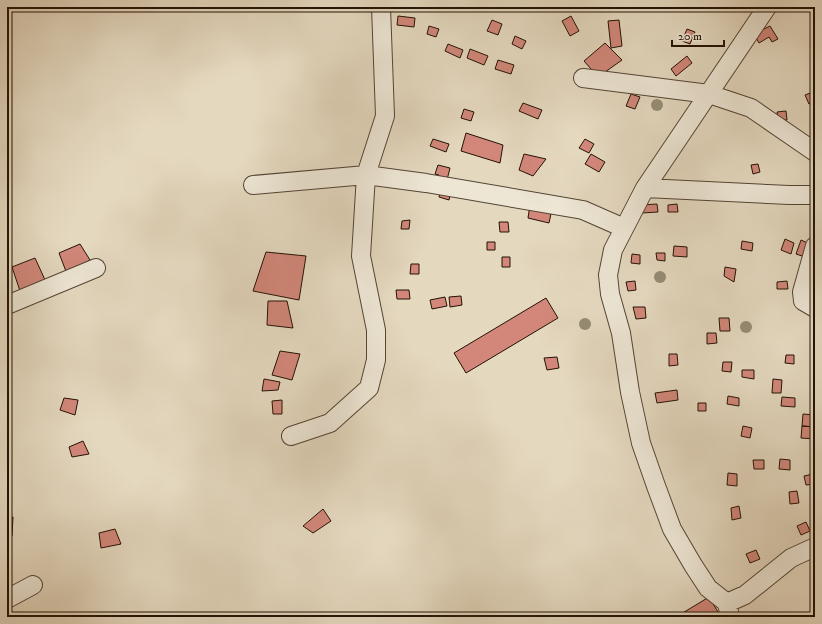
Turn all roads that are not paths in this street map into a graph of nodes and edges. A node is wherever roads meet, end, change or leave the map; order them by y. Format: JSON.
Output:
{"nodes":[{"id":1,"x":381,"y":7,"type":"edge"},
{"id":2,"x":767,"y":7,"type":"edge"},
{"id":3,"x":583,"y":78,"type":"dead end"},
{"id":4,"x":709,"y":94,"type":"junction"},
{"id":5,"x":815,"y":152,"type":"edge"},
{"id":6,"x":366,"y":175,"type":"junction"},
{"id":7,"x":252,"y":186,"type":"dead end"},
{"id":8,"x":645,"y":188,"type":"junction"},
{"id":9,"x":815,"y":195,"type":"edge"},
{"id":10,"x":624,"y":228,"type":"junction"},
{"id":11,"x":815,"y":246,"type":"edge"},
{"id":12,"x":96,"y":268,"type":"dead end"},
{"id":13,"x":7,"y":306,"type":"edge"},
{"id":14,"x":815,"y":308,"type":"edge"},
{"id":15,"x":290,"y":436,"type":"dead end"},
{"id":16,"x":815,"y":546,"type":"edge"},
{"id":17,"x":33,"y":585,"type":"dead end"},
{"id":18,"x":7,"y":599,"type":"edge"},
{"id":19,"x":728,"y":610,"type":"edge"}],
"edges":[{"from":1,"to":6,"type":"street"},
{"from":2,"to":4,"type":"street"},
{"from":3,"to":4,"type":"street"},
{"from":4,"to":5,"type":"street"},
{"from":4,"to":8,"type":"street"},
{"from":6,"to":7,"type":"street"},
{"from":6,"to":10,"type":"street"},
{"from":6,"to":15,"type":"street"},
{"from":8,"to":9,"type":"street"},
{"from":8,"to":10,"type":"street"},
{"from":10,"to":19,"type":"street"},
{"from":11,"to":14,"type":"street"},
{"from":12,"to":13,"type":"street"},
{"from":16,"to":19,"type":"street"},
{"from":17,"to":18,"type":"street"}]}
